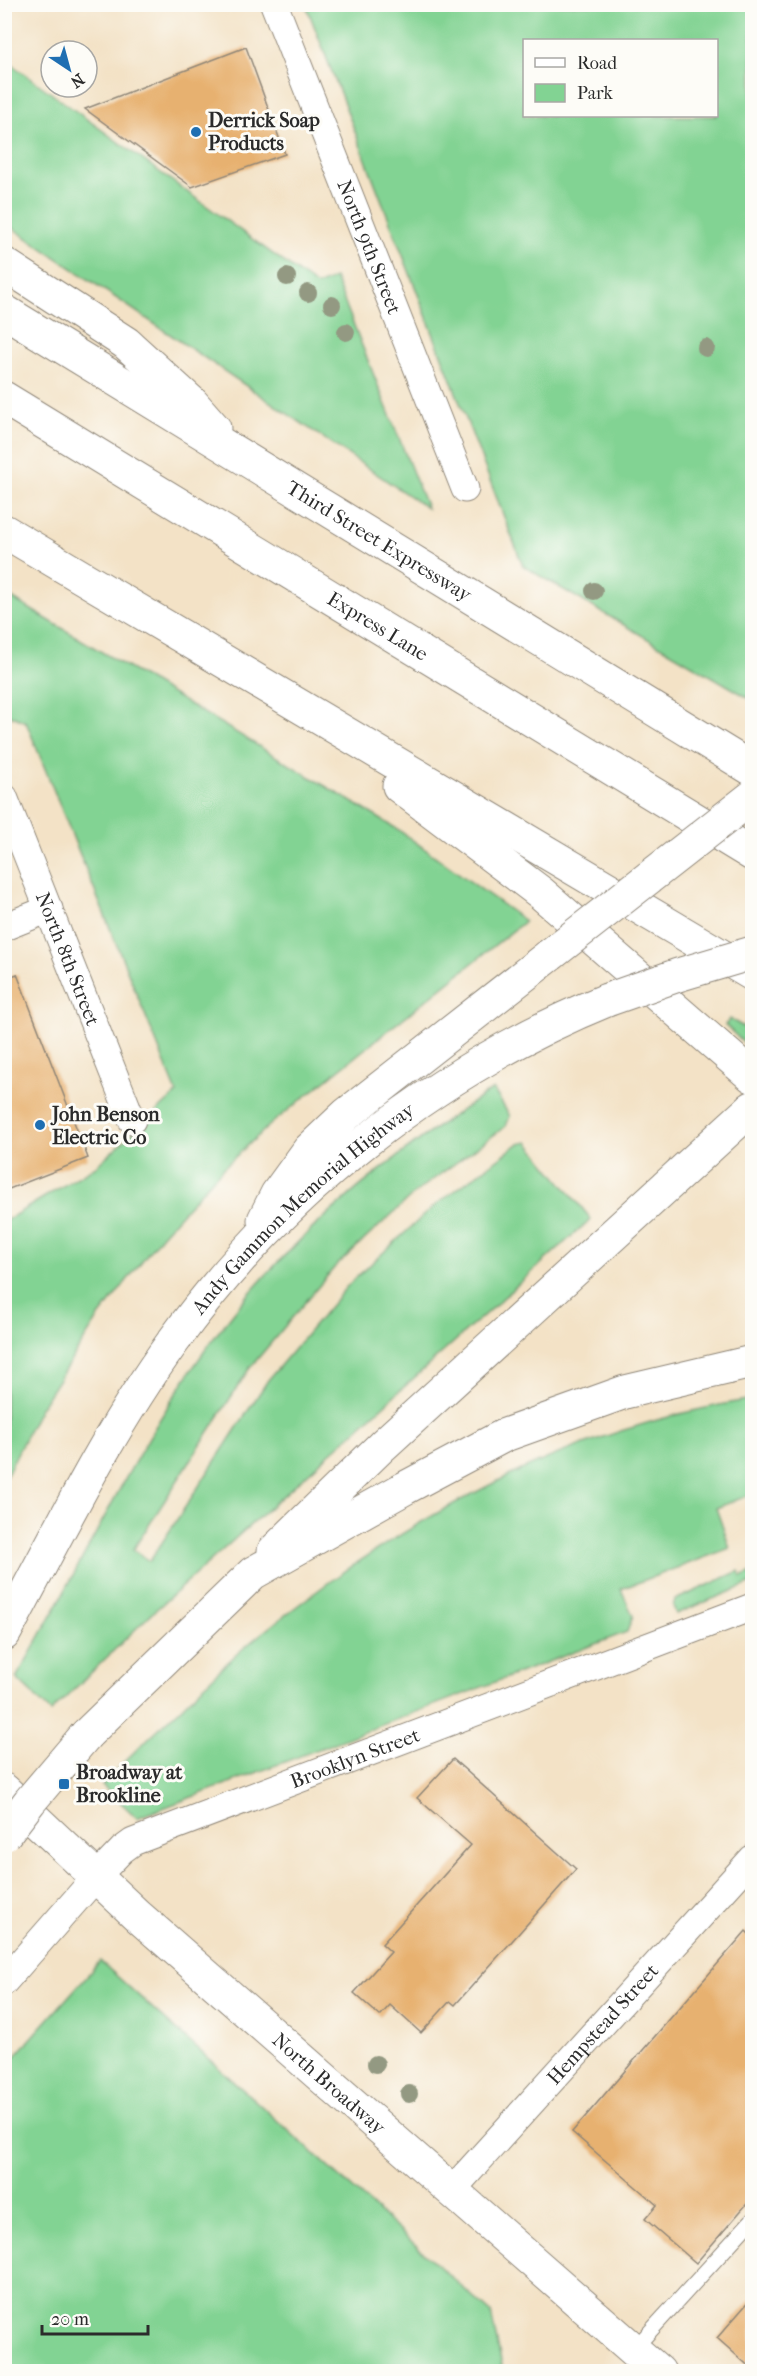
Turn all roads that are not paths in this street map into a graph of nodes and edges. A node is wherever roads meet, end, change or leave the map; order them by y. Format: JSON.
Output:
{"nodes":[{"id":1,"x":274,"y":4,"type":"edge"},
{"id":2,"x":4,"y":264,"type":"edge"},
{"id":3,"x":4,"y":311,"type":"edge"},
{"id":4,"x":10,"y":400,"type":"edge"},
{"id":5,"x":237,"y":455,"type":"junction"},
{"id":6,"x":465,"y":489,"type":"dead end"},
{"id":7,"x":4,"y":531,"type":"edge"},
{"id":8,"x":270,"y":689,"type":"junction"},
{"id":9,"x":753,"y":769,"type":"edge"},
{"id":10,"x":4,"y":797,"type":"edge"},
{"id":11,"x":753,"y":797,"type":"edge"},
{"id":12,"x":753,"y":854,"type":"edge"},
{"id":13,"x":48,"y":909,"type":"junction"},
{"id":14,"x":4,"y":927,"type":"edge"},
{"id":15,"x":753,"y":953,"type":"edge"},
{"id":16,"x":753,"y":974,"type":"edge"},
{"id":17,"x":753,"y":1076,"type":"edge"},
{"id":18,"x":748,"y":1112,"type":"edge"},
{"id":19,"x":132,"y":1120,"type":"dead end"},
{"id":20,"x":250,"y":1248,"type":"junction"},
{"id":21,"x":753,"y":1362,"type":"edge"},
{"id":22,"x":253,"y":1573,"type":"junction"},
{"id":23,"x":753,"y":1607,"type":"edge"},
{"id":24,"x":4,"y":1634,"type":"edge"},
{"id":25,"x":4,"y":1790,"type":"edge"},
{"id":26,"x":4,"y":1835,"type":"edge"},
{"id":27,"x":753,"y":1859,"type":"edge"},
{"id":28,"x":96,"y":1877,"type":"junction"},
{"id":29,"x":4,"y":1982,"type":"edge"},
{"id":30,"x":452,"y":2190,"type":"junction"},
{"id":31,"x":753,"y":2220,"type":"edge"},
{"id":32,"x":634,"y":2349,"type":"junction"},
{"id":33,"x":659,"y":2372,"type":"edge"}],
"edges":[{"from":1,"to":6,"type":"street","name":"North 9th Street"},
{"from":2,"to":5,"type":"main road"},
{"from":3,"to":5,"type":"main road","name":"Third Street Expressway"},
{"from":4,"to":12,"type":"main road","name":"Express Lane"},
{"from":5,"to":9,"type":"main road","name":"Third Street Expressway"},
{"from":7,"to":8,"type":"main road"},
{"from":8,"to":16,"type":"main road"},
{"from":8,"to":17,"type":"main road"},
{"from":10,"to":13,"type":"street","name":"North 8th Street"},
{"from":11,"to":20,"type":"main road","bridge":true},
{"from":13,"to":14,"type":"street"},
{"from":13,"to":19,"type":"street","name":"North 8th Street"},
{"from":15,"to":20,"type":"main road","name":"Andy Gammon Memorial Highway","bridge":true},
{"from":18,"to":22,"type":"main road"},
{"from":20,"to":24,"type":"main road","name":"Andy Gammon Memorial Highway"},
{"from":21,"to":22,"type":"main road"},
{"from":22,"to":26,"type":"main road","bridge":true},
{"from":23,"to":28,"type":"street","name":"Brooklyn Street"},
{"from":25,"to":28,"type":"main road","name":"North Broadway"},
{"from":27,"to":30,"type":"street","name":"Hempstead Street"},
{"from":28,"to":29,"type":"street","name":"Brooklyn Street"},
{"from":28,"to":30,"type":"main road","name":"North Broadway"},
{"from":30,"to":32,"type":"main road","name":"North Broadway"},
{"from":31,"to":32,"type":"lane"},
{"from":32,"to":33,"type":"main road","name":"North Broadway"}]}
